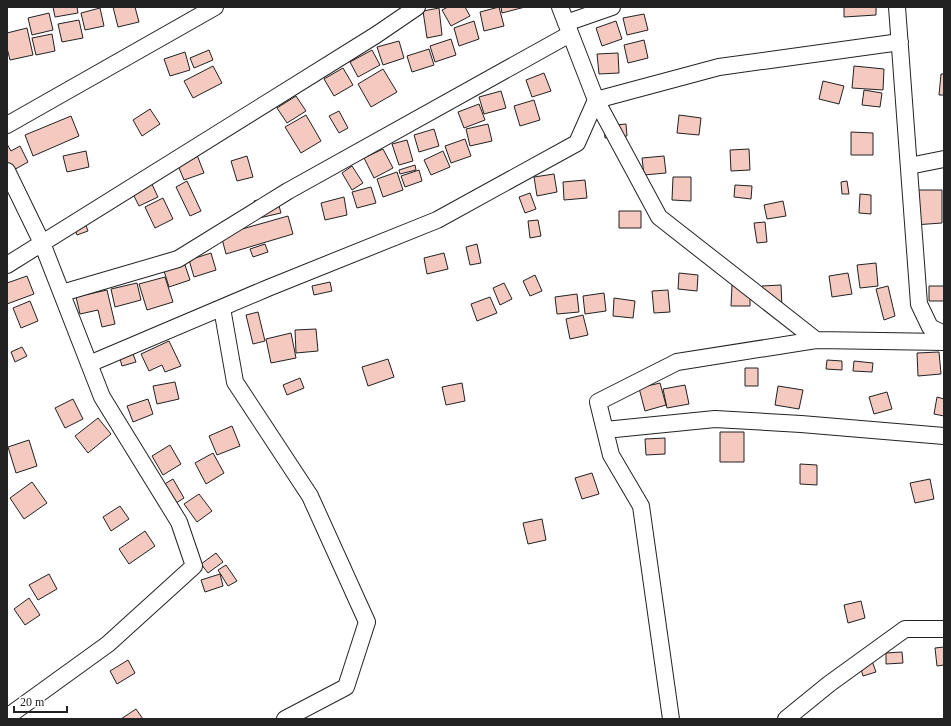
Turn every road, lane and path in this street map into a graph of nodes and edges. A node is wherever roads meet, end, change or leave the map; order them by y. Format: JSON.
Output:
{"nodes":[{"id":1,"x":215,"y":7,"type":"edge"},
{"id":2,"x":417,"y":7,"type":"edge"},
{"id":3,"x":560,"y":7,"type":"edge"},
{"id":4,"x":612,"y":7,"type":"edge"},
{"id":5,"x":898,"y":7,"type":"edge"},
{"id":6,"x":568,"y":28,"type":"junction"},
{"id":7,"x":900,"y":42,"type":"junction"},
{"id":8,"x":596,"y":100,"type":"junction"},
{"id":9,"x":7,"y":125,"type":"edge"},
{"id":10,"x":944,"y":159,"type":"edge"},
{"id":11,"x":909,"y":166,"type":"junction"},
{"id":12,"x":7,"y":171,"type":"edge"},
{"id":13,"x":42,"y":243,"type":"junction"},
{"id":14,"x":7,"y":265,"type":"edge"},
{"id":15,"x":62,"y":293,"type":"junction"},
{"id":16,"x":222,"y":308,"type":"junction"},
{"id":17,"x":944,"y":334,"type":"edge"},
{"id":18,"x":816,"y":340,"type":"junction"},
{"id":19,"x":944,"y":342,"type":"edge"},
{"id":20,"x":89,"y":364,"type":"junction"},
{"id":21,"x":605,"y":430,"type":"junction"},
{"id":22,"x":944,"y":436,"type":"edge"},
{"id":23,"x":944,"y":629,"type":"edge"},
{"id":24,"x":7,"y":717,"type":"edge"},
{"id":25,"x":285,"y":719,"type":"edge"},
{"id":26,"x":671,"y":719,"type":"edge"},
{"id":27,"x":786,"y":719,"type":"edge"}],
"edges":[{"from":1,"to":9,"type":"street"},
{"from":2,"to":13,"type":"street"},
{"from":3,"to":6,"type":"street"},
{"from":4,"to":6,"type":"street"},
{"from":5,"to":7,"type":"street"},
{"from":6,"to":8,"type":"street"},
{"from":6,"to":15,"type":"street"},
{"from":7,"to":8,"type":"street"},
{"from":7,"to":11,"type":"street"},
{"from":8,"to":16,"type":"street"},
{"from":8,"to":18,"type":"street"},
{"from":10,"to":11,"type":"street"},
{"from":11,"to":17,"type":"street"},
{"from":12,"to":13,"type":"street"},
{"from":13,"to":14,"type":"street"},
{"from":13,"to":15,"type":"street"},
{"from":15,"to":20,"type":"street"},
{"from":16,"to":20,"type":"street"},
{"from":16,"to":25,"type":"street"},
{"from":18,"to":19,"type":"street"},
{"from":18,"to":21,"type":"street"},
{"from":20,"to":24,"type":"street"},
{"from":21,"to":22,"type":"street"},
{"from":21,"to":26,"type":"street"},
{"from":23,"to":27,"type":"street"}]}
